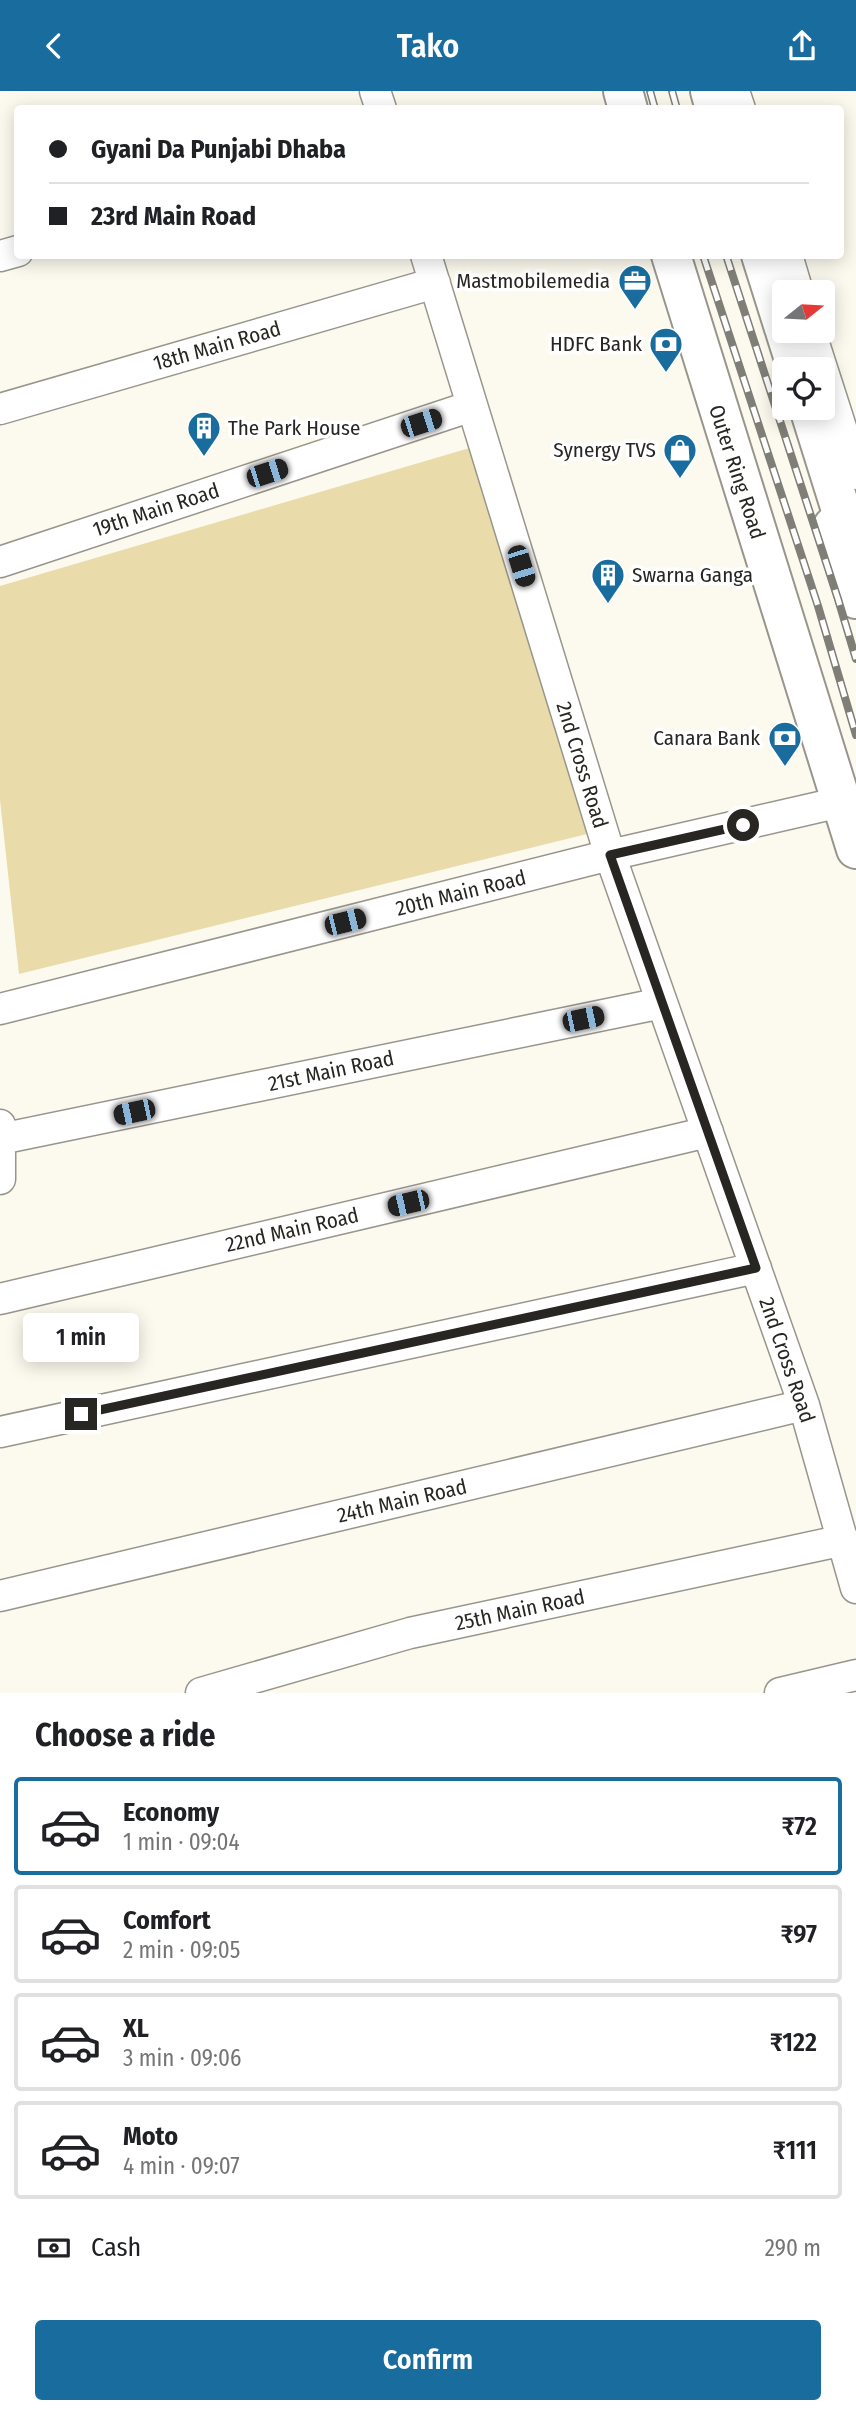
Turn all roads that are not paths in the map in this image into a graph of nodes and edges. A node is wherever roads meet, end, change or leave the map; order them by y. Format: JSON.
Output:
{"nodes":[{"id":1,"x":672,"y":259,"type":"edge"},
{"id":2,"x":688,"y":259,"type":"edge"},
{"id":3,"x":748,"y":259,"type":"edge"},
{"id":4,"x":762,"y":259,"type":"edge"},
{"id":5,"x":787,"y":259,"type":"edge"},
{"id":6,"x":430,"y":269,"type":"edge"},
{"id":7,"x":794,"y":280,"type":"edge"},
{"id":8,"x":772,"y":290,"type":"edge"},
{"id":9,"x":814,"y":343,"type":"edge"},
{"id":10,"x":779,"y":357,"type":"edge"},
{"id":11,"x":472,"y":407,"type":"junction"},
{"id":12,"x":0,"y":409,"type":"edge"},
{"id":13,"x":799,"y":420,"type":"edge"},
{"id":14,"x":813,"y":420,"type":"edge"},
{"id":15,"x":856,"y":474,"type":"edge"},
{"id":16,"x":856,"y":558,"type":"edge"},
{"id":17,"x":0,"y":562,"type":"edge"},
{"id":18,"x":856,"y":599,"type":"edge"},
{"id":19,"x":849,"y":798,"type":"edge"},
{"id":20,"x":856,"y":849,"type":"edge"},
{"id":21,"x":610,"y":855,"type":"junction"},
{"id":22,"x":662,"y":1003,"type":"junction"},
{"id":23,"x":0,"y":1009,"type":"edge"},
{"id":24,"x":708,"y":1132,"type":"junction"},
{"id":25,"x":1,"y":1135,"type":"edge"},
{"id":26,"x":0,"y":1179,"type":"edge"},
{"id":27,"x":756,"y":1268,"type":"junction"},
{"id":28,"x":0,"y":1299,"type":"edge"},
{"id":29,"x":804,"y":1405,"type":"junction"},
{"id":30,"x":0,"y":1432,"type":"edge"},
{"id":31,"x":844,"y":1540,"type":"junction"},
{"id":32,"x":856,"y":1588,"type":"edge"},
{"id":33,"x":0,"y":1596,"type":"edge"},
{"id":34,"x":856,"y":1675,"type":"edge"},
{"id":35,"x":201,"y":1693,"type":"edge"},
{"id":36,"x":780,"y":1693,"type":"edge"}],
"edges":[{"from":1,"to":19,"type":"main road","name":"Outer Ring Road"},
{"from":2,"to":19,"type":"main road"},
{"from":3,"to":10,"type":"main road"},
{"from":4,"to":8,"type":"main road"},
{"from":5,"to":7,"type":"street"},
{"from":6,"to":11,"type":"street","name":"2nd Cross Road"},
{"from":6,"to":12,"type":"street","name":"18th Main Road"},
{"from":9,"to":15,"type":"street"},
{"from":11,"to":17,"type":"street","name":"19th Main Road"},
{"from":11,"to":21,"type":"street","name":"2nd Cross Road"},
{"from":13,"to":18,"type":"main road"},
{"from":14,"to":16,"type":"main road"},
{"from":19,"to":20,"type":"main road","name":"Outer Ring Road"},
{"from":19,"to":21,"type":"street","name":"20th Main Road"},
{"from":21,"to":22,"type":"street","name":"2nd Cross Road"},
{"from":21,"to":23,"type":"street","name":"20th Main Road"},
{"from":22,"to":24,"type":"street","name":"2nd Cross Road"},
{"from":22,"to":25,"type":"street","name":"21st Main Road"},
{"from":24,"to":27,"type":"street","name":"2nd Cross Road"},
{"from":24,"to":28,"type":"street","name":"22nd Main Road"},
{"from":25,"to":26,"type":"street"},
{"from":27,"to":29,"type":"street","name":"2nd Cross Road"},
{"from":27,"to":30,"type":"street"},
{"from":29,"to":31,"type":"street","name":"2nd Cross Road"},
{"from":29,"to":33,"type":"street","name":"24th Main Road"},
{"from":31,"to":32,"type":"street","name":"2nd Cross Road"},
{"from":31,"to":35,"type":"street","name":"25th Main Road"},
{"from":34,"to":36,"type":"street"}]}
